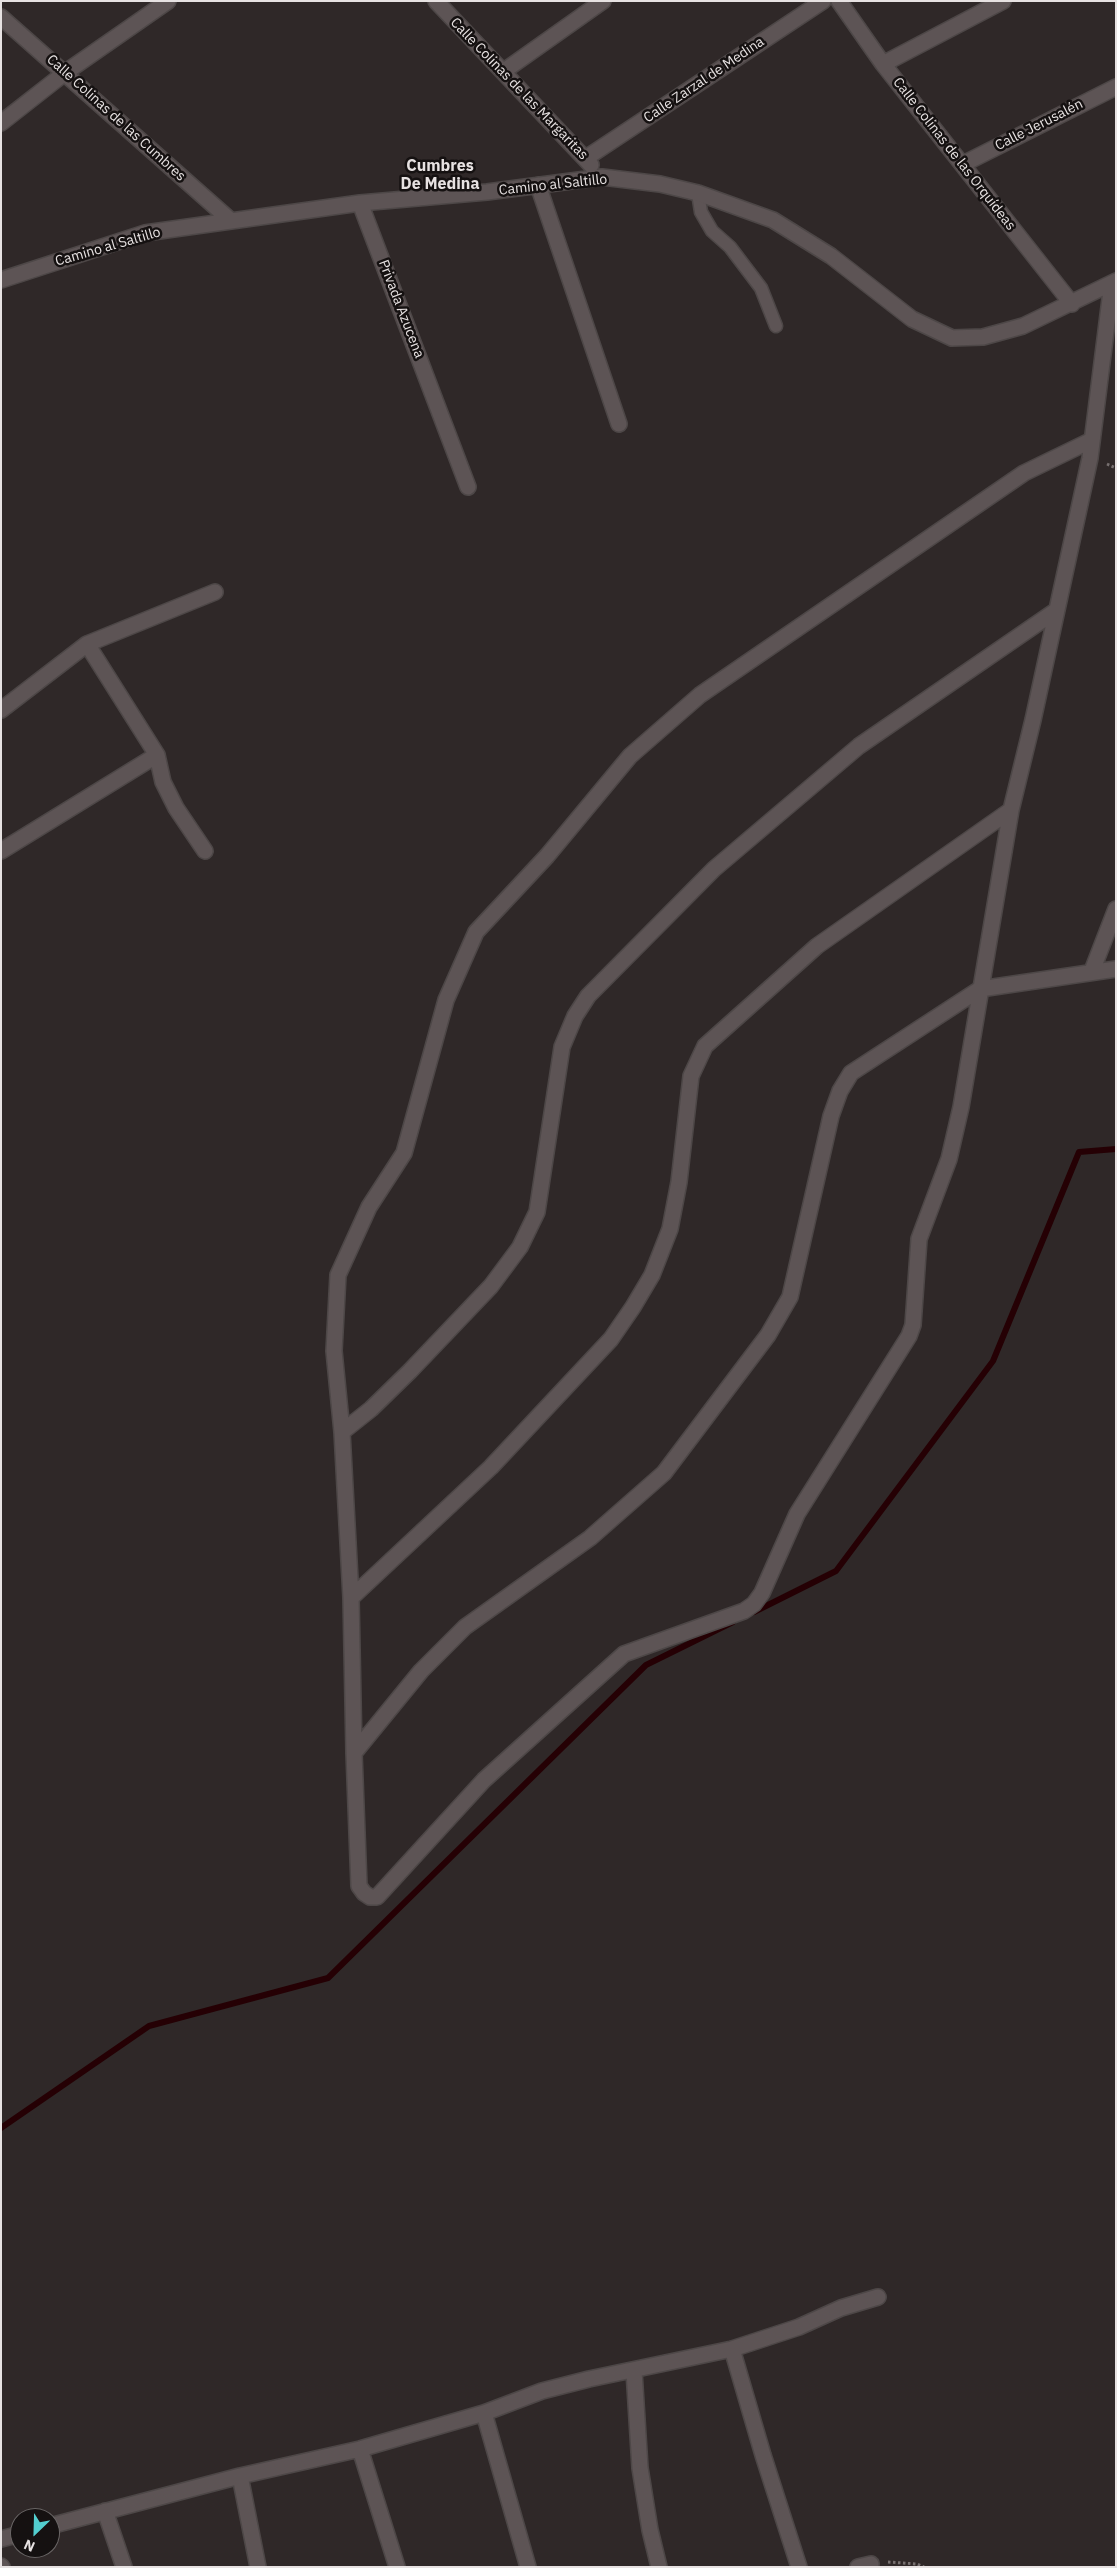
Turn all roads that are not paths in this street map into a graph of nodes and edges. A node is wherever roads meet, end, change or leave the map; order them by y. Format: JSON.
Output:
{"nodes":[{"id":1,"x":168,"y":1,"type":"edge"},
{"id":2,"x":436,"y":1,"type":"edge"},
{"id":3,"x":603,"y":1,"type":"edge"},
{"id":4,"x":823,"y":1,"type":"edge"},
{"id":5,"x":838,"y":1,"type":"edge"},
{"id":6,"x":1003,"y":1,"type":"edge"},
{"id":7,"x":1,"y":17,"type":"edge"},
{"id":8,"x":883,"y":64,"type":"junction"},
{"id":9,"x":504,"y":71,"type":"junction"},
{"id":10,"x":66,"y":72,"type":"junction"},
{"id":11,"x":1116,"y":87,"type":"edge"},
{"id":12,"x":1,"y":123,"type":"edge"},
{"id":13,"x":586,"y":158,"type":"junction"},
{"id":14,"x":963,"y":164,"type":"junction"},
{"id":15,"x":602,"y":177,"type":"junction"},
{"id":16,"x":538,"y":185,"type":"junction"},
{"id":17,"x":698,"y":193,"type":"junction"},
{"id":18,"x":360,"y":203,"type":"junction"},
{"id":19,"x":229,"y":219,"type":"junction"},
{"id":20,"x":1,"y":280,"type":"edge"},
{"id":21,"x":1114,"y":282,"type":"edge"},
{"id":22,"x":1072,"y":304,"type":"junction"},
{"id":23,"x":776,"y":326,"type":"dead end"},
{"id":24,"x":619,"y":424,"type":"dead end"},
{"id":25,"x":1092,"y":440,"type":"junction"},
{"id":26,"x":468,"y":487,"type":"dead end"},
{"id":27,"x":215,"y":592,"type":"dead end"},
{"id":28,"x":1057,"y":610,"type":"junction"},
{"id":29,"x":86,"y":644,"type":"junction"},
{"id":30,"x":1,"y":710,"type":"edge"},
{"id":31,"x":157,"y":755,"type":"junction"},
{"id":32,"x":1011,"y":810,"type":"junction"},
{"id":33,"x":1,"y":851,"type":"edge"},
{"id":34,"x":205,"y":851,"type":"dead end"},
{"id":35,"x":1116,"y":909,"type":"edge"},
{"id":36,"x":1116,"y":969,"type":"edge"},
{"id":37,"x":1092,"y":971,"type":"junction"},
{"id":38,"x":980,"y":989,"type":"junction"},
{"id":39,"x":342,"y":1432,"type":"junction"},
{"id":40,"x":351,"y":1598,"type":"junction"},
{"id":41,"x":354,"y":1753,"type":"junction"},
{"id":42,"x":878,"y":2297,"type":"dead end"},
{"id":43,"x":732,"y":2349,"type":"junction"},
{"id":44,"x":634,"y":2371,"type":"junction"},
{"id":45,"x":484,"y":2413,"type":"junction"},
{"id":46,"x":360,"y":2449,"type":"junction"},
{"id":47,"x":240,"y":2476,"type":"junction"},
{"id":48,"x":105,"y":2511,"type":"junction"},
{"id":49,"x":60,"y":2523,"type":"edge"},
{"id":50,"x":124,"y":2567,"type":"edge"},
{"id":51,"x":258,"y":2567,"type":"edge"},
{"id":52,"x":396,"y":2567,"type":"edge"},
{"id":53,"x":528,"y":2567,"type":"edge"},
{"id":54,"x":660,"y":2567,"type":"edge"},
{"id":55,"x":799,"y":2567,"type":"edge"}],
"edges":[{"from":1,"to":10,"type":"street"},
{"from":2,"to":9,"type":"street","name":"Calle Colinas de las Margaritas"},
{"from":3,"to":9,"type":"street"},
{"from":4,"to":13,"type":"street","name":"Calle Zarzal de Medina"},
{"from":5,"to":8,"type":"street","name":"Calle Colinas de las Orquídeas"},
{"from":6,"to":8,"type":"street"},
{"from":7,"to":10,"type":"street","name":"Calle Colinas de las Cumbres"},
{"from":8,"to":14,"type":"street","name":"Calle Colinas de las Orquídeas"},
{"from":9,"to":13,"type":"street","name":"Calle Colinas de las Margaritas"},
{"from":10,"to":12,"type":"street"},
{"from":10,"to":19,"type":"street","name":"Calle Colinas de las Cumbres"},
{"from":11,"to":14,"type":"street","name":"Calle Jerusalén"},
{"from":13,"to":15,"type":"street","name":"Calle Colinas de las Margaritas"},
{"from":14,"to":22,"type":"street","name":"Calle Colinas de las Orquídeas"},
{"from":15,"to":16,"type":"street","name":"Camino al Saltillo"},
{"from":15,"to":17,"type":"street","name":"Camino al Saltillo"},
{"from":16,"to":18,"type":"street","name":"Camino al Saltillo"},
{"from":16,"to":24,"type":"street"},
{"from":17,"to":22,"type":"street","name":"Camino al Saltillo"},
{"from":17,"to":23,"type":"lane"},
{"from":18,"to":19,"type":"street","name":"Camino al Saltillo"},
{"from":18,"to":26,"type":"street","name":"Privada Azucena"},
{"from":19,"to":20,"type":"street","name":"Camino al Saltillo"},
{"from":21,"to":22,"type":"street"},
{"from":21,"to":25,"type":"street"},
{"from":25,"to":28,"type":"street"},
{"from":25,"to":39,"type":"street"},
{"from":27,"to":29,"type":"street"},
{"from":28,"to":32,"type":"street"},
{"from":28,"to":39,"type":"street"},
{"from":29,"to":30,"type":"street"},
{"from":29,"to":31,"type":"street"},
{"from":31,"to":33,"type":"street"},
{"from":31,"to":34,"type":"street"},
{"from":32,"to":38,"type":"street"},
{"from":32,"to":40,"type":"street"},
{"from":35,"to":37,"type":"street"},
{"from":36,"to":37,"type":"street"},
{"from":37,"to":38,"type":"street"},
{"from":38,"to":41,"type":"street"},
{"from":38,"to":41,"type":"street"},
{"from":39,"to":40,"type":"street"},
{"from":40,"to":41,"type":"street"},
{"from":42,"to":43,"type":"street"},
{"from":43,"to":44,"type":"street"},
{"from":43,"to":55,"type":"street"},
{"from":44,"to":45,"type":"street"},
{"from":44,"to":54,"type":"street"},
{"from":45,"to":46,"type":"street"},
{"from":45,"to":53,"type":"street"},
{"from":46,"to":47,"type":"street"},
{"from":46,"to":52,"type":"street"},
{"from":47,"to":48,"type":"street"},
{"from":47,"to":51,"type":"street"},
{"from":48,"to":49,"type":"street"},
{"from":48,"to":50,"type":"street"}]}
